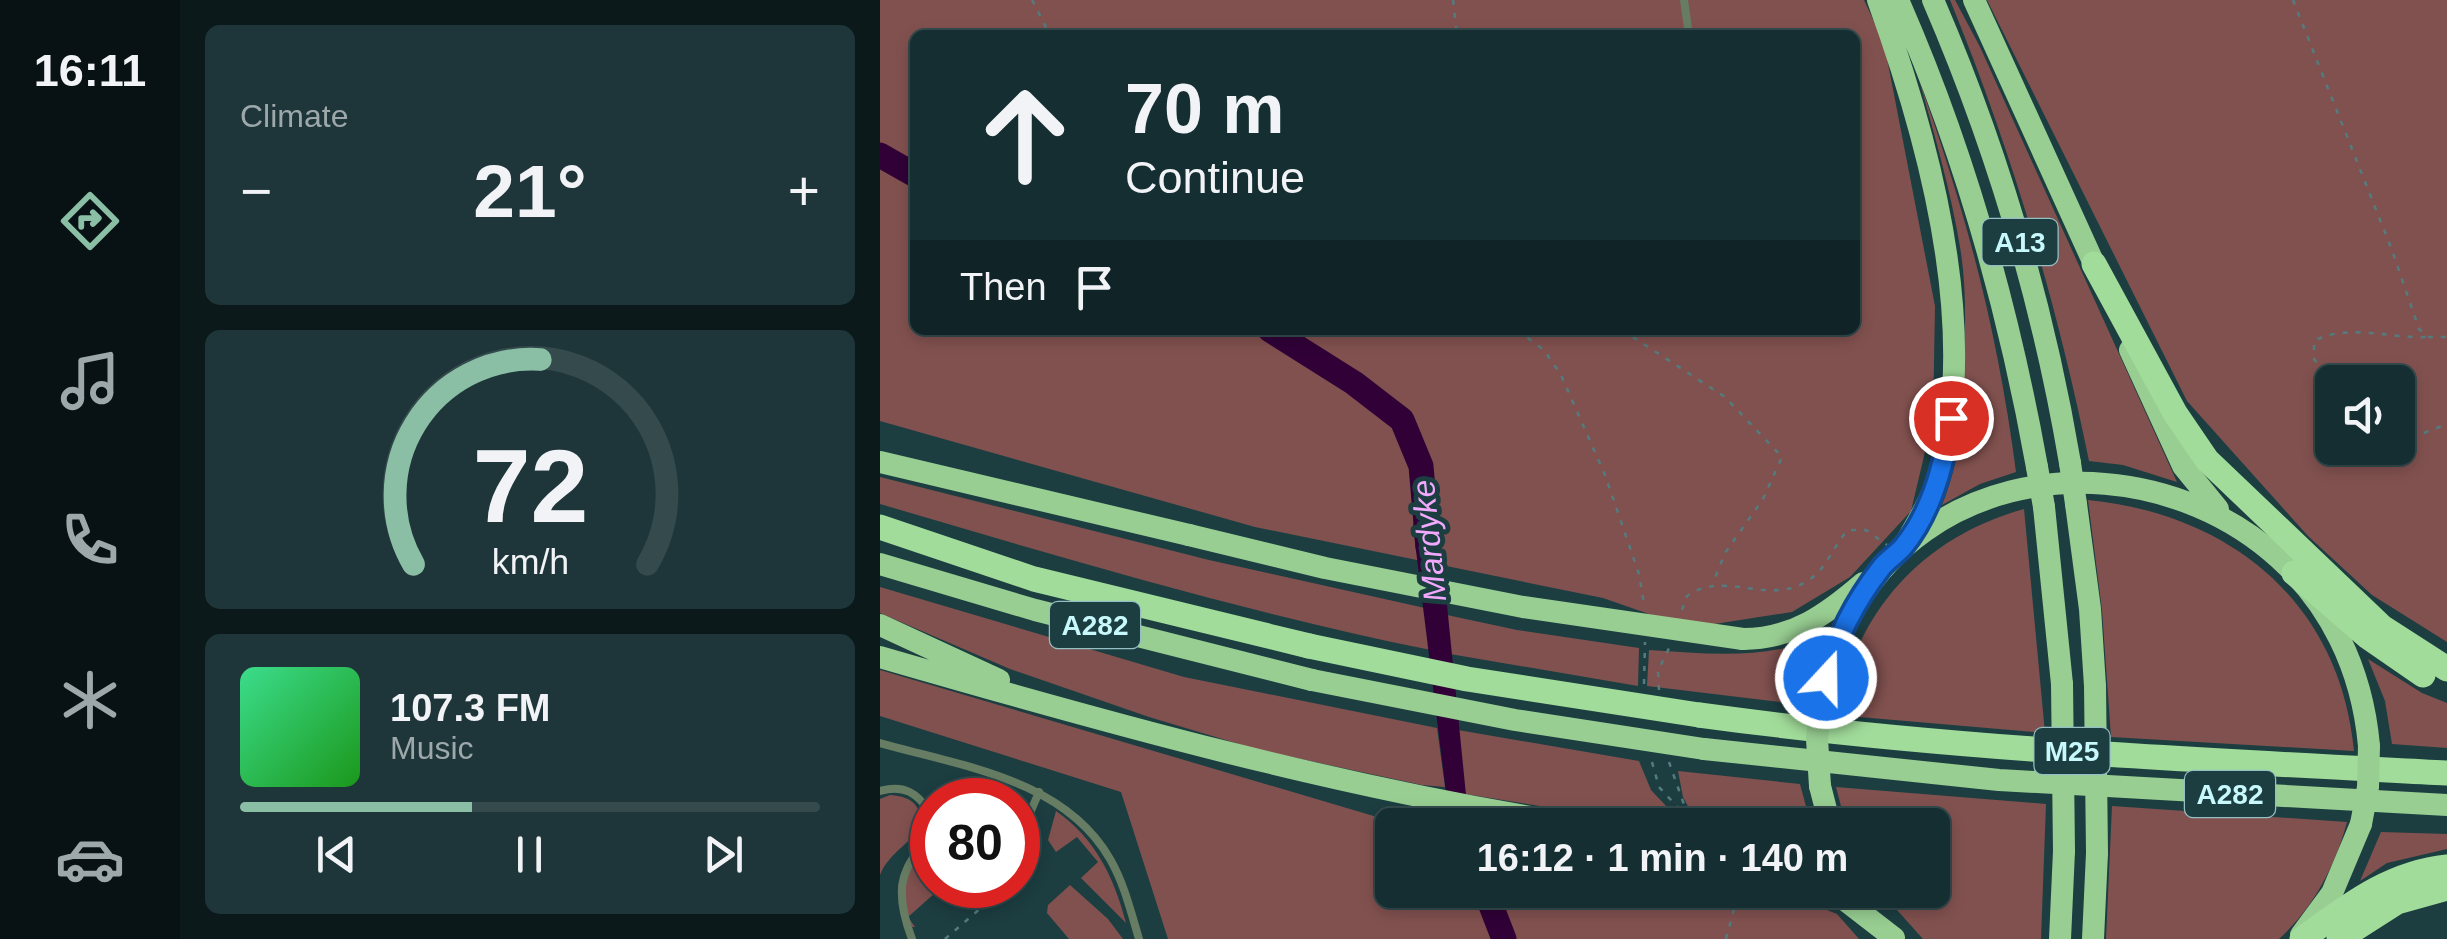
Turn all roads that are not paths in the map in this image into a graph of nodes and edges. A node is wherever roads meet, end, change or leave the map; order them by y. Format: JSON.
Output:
{"nodes":[{"id":1,"x":1684,"y":0,"type":"edge"},
{"id":2,"x":1878,"y":0,"type":"edge"},
{"id":3,"x":1898,"y":0,"type":"edge"},
{"id":4,"x":1933,"y":0,"type":"edge"},
{"id":5,"x":1974,"y":0,"type":"edge"},
{"id":6,"x":1688,"y":30,"type":"edge"},
{"id":7,"x":2094,"y":264,"type":"junction"},
{"id":8,"x":880,"y":452,"type":"edge"},
{"id":9,"x":880,"y":462,"type":"edge"},
{"id":10,"x":1003,"y":492,"type":"junction"},
{"id":11,"x":2231,"y":522,"type":"junction"},
{"id":12,"x":880,"y":527,"type":"edge"},
{"id":13,"x":1894,"y":555,"type":"junction"},
{"id":14,"x":880,"y":564,"type":"edge"},
{"id":15,"x":2294,"y":573,"type":"junction"},
{"id":16,"x":880,"y":625,"type":"edge"},
{"id":17,"x":880,"y":657,"type":"edge"},
{"id":18,"x":2447,"y":669,"type":"edge"},
{"id":19,"x":2447,"y":686,"type":"edge"},
{"id":20,"x":1066,"y":711,"type":"junction"},
{"id":21,"x":880,"y":743,"type":"edge"},
{"id":22,"x":2447,"y":772,"type":"edge"},
{"id":23,"x":1002,"y":778,"type":"edge"},
{"id":24,"x":880,"y":790,"type":"edge"},
{"id":25,"x":910,"y":791,"type":"edge"},
{"id":26,"x":1040,"y":793,"type":"edge"},
{"id":27,"x":2447,"y":805,"type":"edge"},
{"id":28,"x":1484,"y":808,"type":"edge"},
{"id":29,"x":1826,"y":808,"type":"edge"},
{"id":30,"x":910,"y":848,"type":"edge"},
{"id":31,"x":899,"y":858,"type":"dead end"},
{"id":32,"x":2447,"y":866,"type":"edge"},
{"id":33,"x":2447,"y":888,"type":"edge"},
{"id":34,"x":890,"y":908,"type":"dead end"},
{"id":35,"x":1855,"y":908,"type":"edge"},
{"id":36,"x":1872,"y":908,"type":"edge"},
{"id":37,"x":1894,"y":938,"type":"edge"},
{"id":38,"x":912,"y":939,"type":"edge"},
{"id":39,"x":1139,"y":939,"type":"edge"},
{"id":40,"x":2060,"y":939,"type":"edge"},
{"id":41,"x":2093,"y":939,"type":"edge"},
{"id":42,"x":2300,"y":939,"type":"edge"},
{"id":43,"x":2339,"y":939,"type":"edge"}],
"edges":[{"from":1,"to":6,"type":"lane"},
{"from":2,"to":13,"type":"highway"},
{"from":3,"to":40,"type":"highway","number":"A13","bridge":true},
{"from":4,"to":41,"type":"highway","number":"A13","bridge":true},
{"from":5,"to":7,"type":"highway"},
{"from":7,"to":11,"type":"highway"},
{"from":7,"to":18,"type":"highway"},
{"from":8,"to":10,"type":"highway"},
{"from":9,"to":10,"type":"highway"},
{"from":10,"to":13,"type":"highway","bridge":true},
{"from":11,"to":13,"type":"highway"},
{"from":11,"to":15,"type":"highway"},
{"from":12,"to":22,"type":"highway","number":"M25","bridge":true},
{"from":13,"to":29,"type":"highway","bridge":true},
{"from":14,"to":27,"type":"highway","number":"A282","bridge":true},
{"from":15,"to":19,"type":"highway"},
{"from":15,"to":42,"type":"highway","bridge":true},
{"from":16,"to":20,"type":"highway"},
{"from":17,"to":20,"type":"highway"},
{"from":20,"to":28,"type":"highway"},
{"from":21,"to":23,"type":"lane"},
{"from":24,"to":25,"type":"lane"},
{"from":26,"to":39,"type":"lane"},
{"from":30,"to":31,"type":"lane"},
{"from":32,"to":42,"type":"highway"},
{"from":33,"to":43,"type":"highway"},
{"from":34,"to":38,"type":"lane"},
{"from":35,"to":37,"type":"highway"},
{"from":36,"to":37,"type":"highway"}]}
